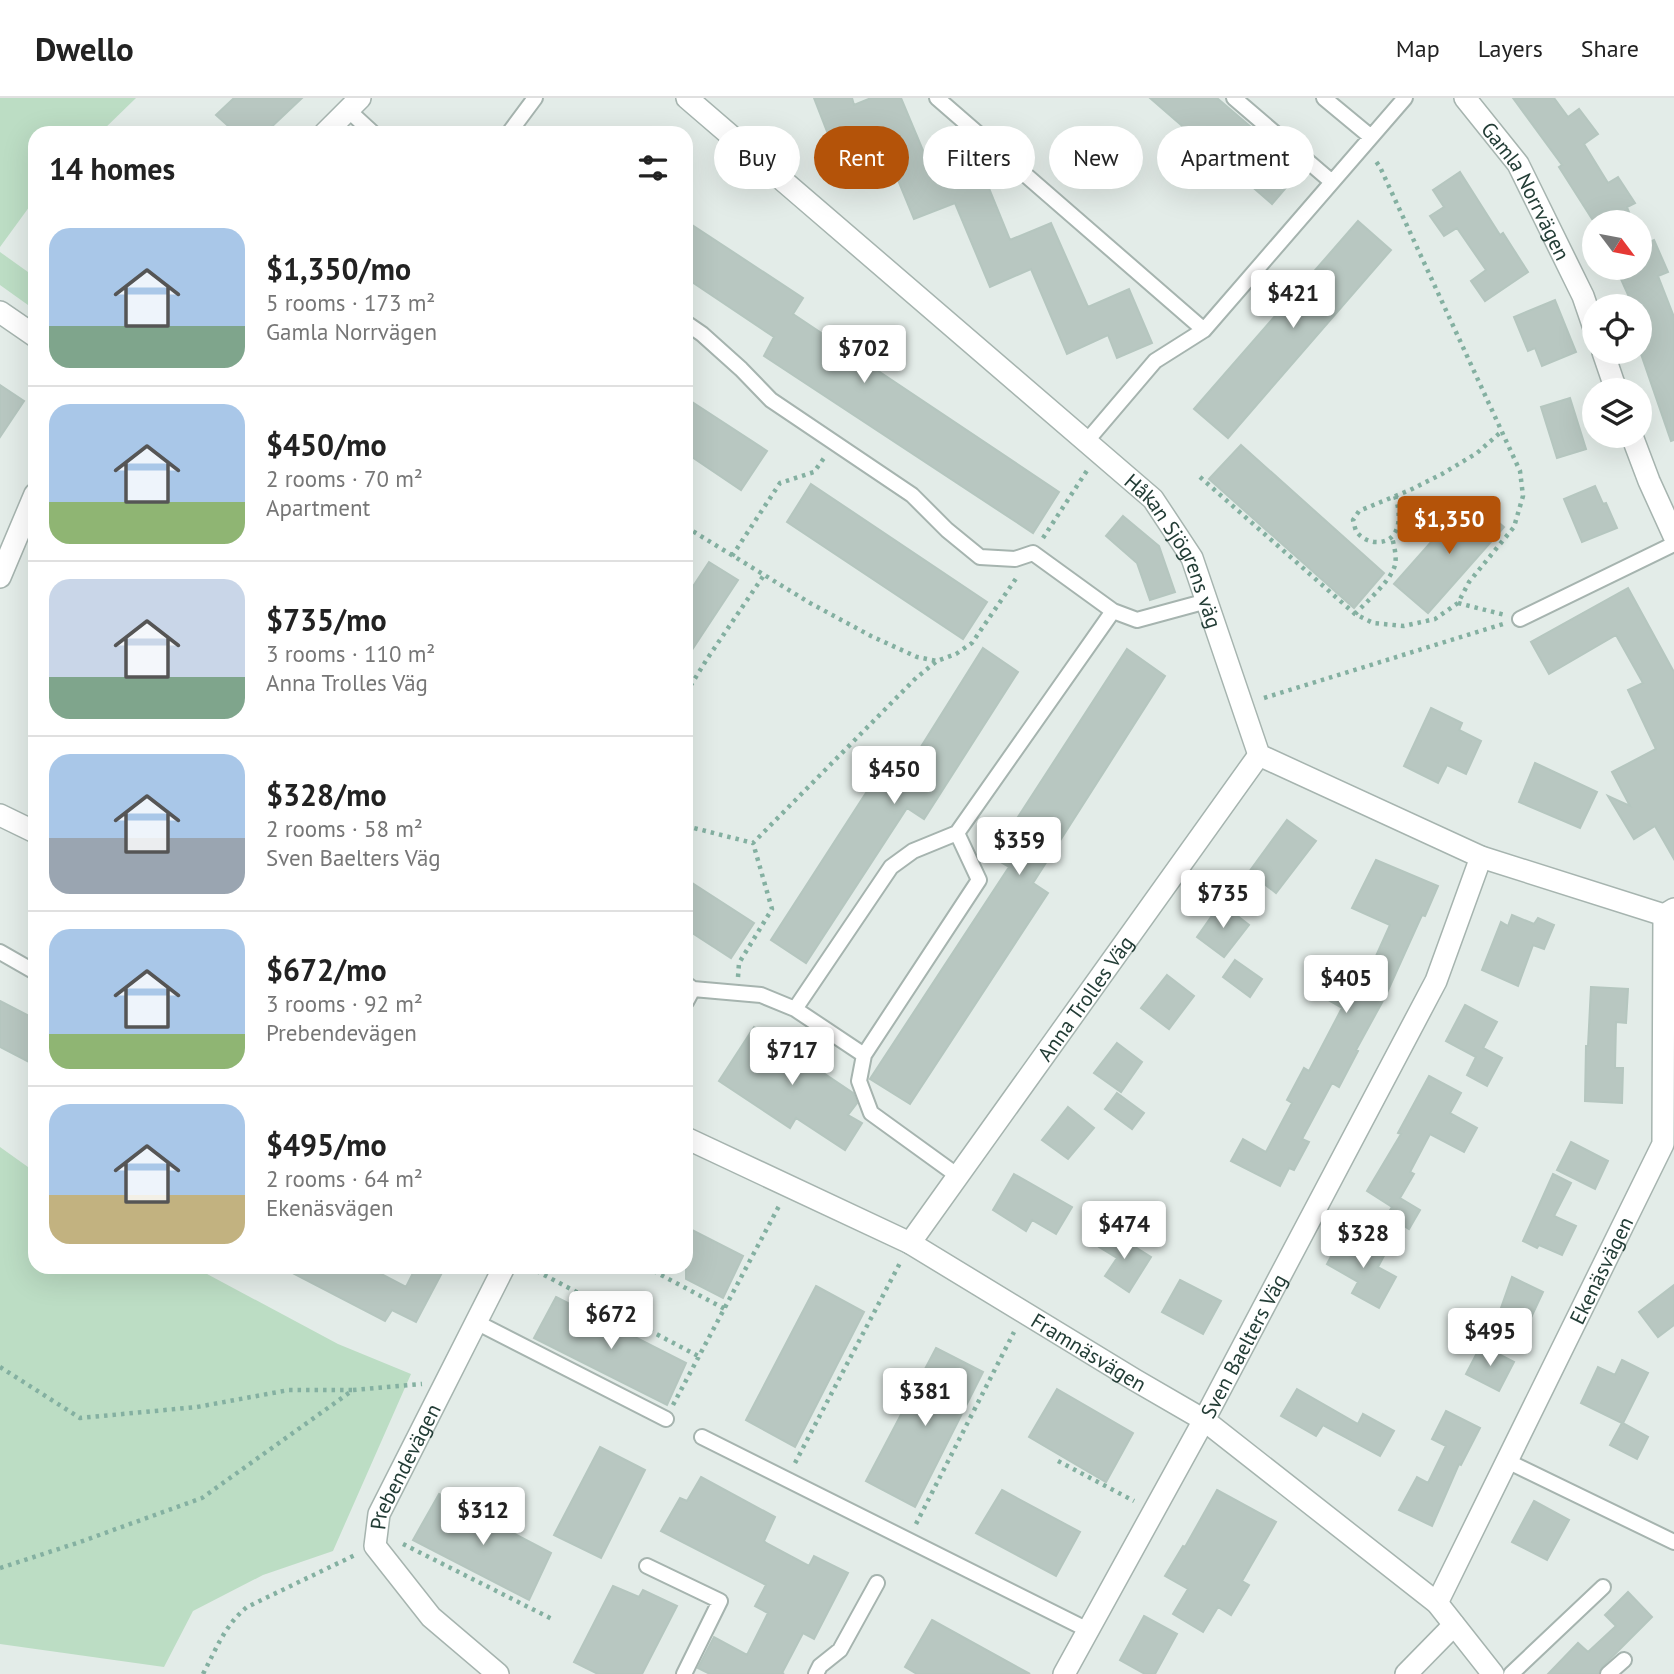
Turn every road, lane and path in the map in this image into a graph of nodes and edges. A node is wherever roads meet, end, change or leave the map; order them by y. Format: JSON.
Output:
{"nodes":[{"id":1,"x":535,"y":98,"type":"edge"},
{"id":2,"x":687,"y":98,"type":"edge"},
{"id":3,"x":937,"y":98,"type":"edge"},
{"id":4,"x":1234,"y":98,"type":"edge"},
{"id":5,"x":1324,"y":98,"type":"edge"},
{"id":6,"x":1405,"y":98,"type":"edge"},
{"id":7,"x":1465,"y":98,"type":"edge"},
{"id":8,"x":354,"y":104,"type":"edge"},
{"id":9,"x":332,"y":126,"type":"edge"},
{"id":10,"x":368,"y":126,"type":"edge"},
{"id":11,"x":514,"y":126,"type":"edge"},
{"id":12,"x":1368,"y":141,"type":"junction"},
{"id":13,"x":1332,"y":183,"type":"junction"},
{"id":14,"x":1582,"y":294,"type":"edge"},
{"id":15,"x":0,"y":312,"type":"edge"},
{"id":16,"x":693,"y":328,"type":"edge"},
{"id":17,"x":1204,"y":330,"type":"junction"},
{"id":18,"x":28,"y":331,"type":"edge"},
{"id":19,"x":1502,"y":431,"type":"junction"},
{"id":20,"x":835,"y":443,"type":"junction"},
{"id":21,"x":1092,"y":447,"type":"junction"},
{"id":22,"x":1637,"y":448,"type":"edge"},
{"id":23,"x":1200,"y":477,"type":"dead end"},
{"id":24,"x":1395,"y":496,"type":"junction"},
{"id":25,"x":28,"y":511,"type":"edge"},
{"id":26,"x":693,"y":531,"type":"edge"},
{"id":27,"x":1674,"y":536,"type":"edge"},
{"id":28,"x":1392,"y":537,"type":"junction"},
{"id":29,"x":1674,"y":544,"type":"edge"},
{"id":30,"x":1033,"y":553,"type":"junction"},
{"id":31,"x":732,"y":556,"type":"junction"},
{"id":32,"x":764,"y":575,"type":"junction"},
{"id":33,"x":0,"y":577,"type":"edge"},
{"id":34,"x":1207,"y":601,"type":"junction"},
{"id":35,"x":1458,"y":603,"type":"junction"},
{"id":36,"x":1113,"y":611,"type":"junction"},
{"id":37,"x":1355,"y":614,"type":"junction"},
{"id":38,"x":1520,"y":619,"type":"junction"},
{"id":39,"x":937,"y":661,"type":"junction"},
{"id":40,"x":693,"y":681,"type":"edge"},
{"id":41,"x":1242,"y":705,"type":"junction"},
{"id":42,"x":1259,"y":755,"type":"junction"},
{"id":43,"x":0,"y":815,"type":"edge"},
{"id":44,"x":693,"y":827,"type":"edge"},
{"id":45,"x":28,"y":829,"type":"edge"},
{"id":46,"x":957,"y":834,"type":"junction"},
{"id":47,"x":753,"y":843,"type":"junction"},
{"id":48,"x":1480,"y":857,"type":"junction"},
{"id":49,"x":1669,"y":912,"type":"edge"},
{"id":50,"x":0,"y":952,"type":"edge"},
{"id":51,"x":28,"y":968,"type":"edge"},
{"id":52,"x":693,"y":991,"type":"edge"},
{"id":53,"x":736,"y":992,"type":"junction"},
{"id":54,"x":795,"y":1009,"type":"junction"},
{"id":55,"x":864,"y":1055,"type":"junction"},
{"id":56,"x":693,"y":1141,"type":"edge"},
{"id":57,"x":1668,"y":1152,"type":"edge"},
{"id":58,"x":958,"y":1176,"type":"junction"},
{"id":59,"x":790,"y":1186,"type":"junction"},
{"id":60,"x":910,"y":1243,"type":"junction"},
{"id":61,"x":500,"y":1274,"type":"edge"},
{"id":62,"x":542,"y":1274,"type":"edge"},
{"id":63,"x":659,"y":1274,"type":"edge"},
{"id":64,"x":725,"y":1308,"type":"junction"},
{"id":65,"x":1024,"y":1312,"type":"junction"},
{"id":66,"x":476,"y":1322,"type":"junction"},
{"id":67,"x":699,"y":1357,"type":"junction"},
{"id":68,"x":0,"y":1367,"type":"edge"},
{"id":69,"x":445,"y":1382,"type":"junction"},
{"id":70,"x":353,"y":1390,"type":"junction"},
{"id":71,"x":666,"y":1419,"type":"joint"},
{"id":72,"x":1204,"y":1420,"type":"junction"},
{"id":73,"x":702,"y":1437,"type":"dead end"},
{"id":74,"x":1058,"y":1461,"type":"dead end"},
{"id":75,"x":1507,"y":1461,"type":"junction"},
{"id":76,"x":787,"y":1480,"type":"junction"},
{"id":77,"x":1154,"y":1511,"type":"junction"},
{"id":78,"x":376,"y":1538,"type":"junction"},
{"id":79,"x":908,"y":1540,"type":"junction"},
{"id":80,"x":1674,"y":1542,"type":"edge"},
{"id":81,"x":647,"y":1566,"type":"dead end"},
{"id":82,"x":0,"y":1568,"type":"edge"},
{"id":83,"x":877,"y":1583,"type":"dead end"},
{"id":84,"x":1603,"y":1587,"type":"dead end"},
{"id":85,"x":1437,"y":1603,"type":"junction"},
{"id":86,"x":552,"y":1619,"type":"dead end"},
{"id":87,"x":1454,"y":1625,"type":"junction"},
{"id":88,"x":1088,"y":1630,"type":"junction"},
{"id":89,"x":1624,"y":1660,"type":"dead end"},
{"id":90,"x":203,"y":1674,"type":"edge"},
{"id":91,"x":498,"y":1674,"type":"edge"},
{"id":92,"x":684,"y":1674,"type":"edge"},
{"id":93,"x":816,"y":1674,"type":"edge"},
{"id":94,"x":1064,"y":1674,"type":"edge"},
{"id":95,"x":1406,"y":1674,"type":"edge"},
{"id":96,"x":1493,"y":1674,"type":"edge"},
{"id":97,"x":1511,"y":1674,"type":"edge"},
{"id":98,"x":1608,"y":1674,"type":"edge"}],
"edges":[{"from":1,"to":11,"type":"lane"},
{"from":2,"to":21,"type":"street","name":"Håkan Sjögrens väg"},
{"from":3,"to":17,"type":"lane"},
{"from":4,"to":13,"type":"lane"},
{"from":5,"to":12,"type":"lane"},
{"from":6,"to":12,"type":"lane"},
{"from":7,"to":14,"type":"street","name":"Gamla Norrvägen"},
{"from":8,"to":9,"type":"street"},
{"from":8,"to":10,"type":"lane"},
{"from":12,"to":13,"type":"lane"},
{"from":12,"to":19,"type":"path"},
{"from":13,"to":17,"type":"lane"},
{"from":15,"to":18,"type":"street"},
{"from":16,"to":20,"type":"lane"},
{"from":17,"to":21,"type":"lane"},
{"from":19,"to":24,"type":"path"},
{"from":19,"to":35,"type":"path"},
{"from":20,"to":30,"type":"lane"},
{"from":20,"to":31,"type":"path"},
{"from":21,"to":30,"type":"path"},
{"from":21,"to":34,"type":"street","name":"Håkan Sjögrens väg"},
{"from":22,"to":27,"type":"street"},
{"from":23,"to":37,"type":"path"},
{"from":24,"to":28,"type":"path"},
{"from":24,"to":28,"type":"path"},
{"from":25,"to":33,"type":"street"},
{"from":26,"to":31,"type":"path"},
{"from":28,"to":37,"type":"path"},
{"from":29,"to":38,"type":"lane"},
{"from":30,"to":36,"type":"lane"},
{"from":30,"to":39,"type":"path"},
{"from":31,"to":32,"type":"path"},
{"from":32,"to":39,"type":"path"},
{"from":32,"to":40,"type":"path"},
{"from":34,"to":36,"type":"lane"},
{"from":34,"to":41,"type":"street","name":"Håkan Sjögrens väg"},
{"from":35,"to":37,"type":"path"},
{"from":35,"to":38,"type":"path"},
{"from":36,"to":46,"type":"lane"},
{"from":38,"to":41,"type":"path"},
{"from":39,"to":47,"type":"path"},
{"from":41,"to":42,"type":"street","name":"Håkan Sjögrens väg"},
{"from":42,"to":48,"type":"street"},
{"from":42,"to":58,"type":"street","name":"Anna Trolles Väg"},
{"from":43,"to":45,"type":"street"},
{"from":44,"to":47,"type":"path"},
{"from":46,"to":54,"type":"lane"},
{"from":46,"to":55,"type":"lane"},
{"from":47,"to":53,"type":"path"},
{"from":48,"to":49,"type":"street"},
{"from":48,"to":72,"type":"street","name":"Sven Baelters Väg"},
{"from":49,"to":57,"type":"street","name":"Ekenäsvägen"},
{"from":50,"to":51,"type":"lane"},
{"from":52,"to":53,"type":"lane"},
{"from":53,"to":54,"type":"lane"},
{"from":54,"to":55,"type":"lane"},
{"from":55,"to":58,"type":"lane"},
{"from":56,"to":59,"type":"street","name":"Framnäsvägen"},
{"from":57,"to":75,"type":"street","name":"Ekenäsvägen"},
{"from":58,"to":60,"type":"street","name":"Anna Trolles Väg"},
{"from":59,"to":60,"type":"street","name":"Framnäsvägen"},
{"from":59,"to":64,"type":"path"},
{"from":60,"to":65,"type":"street","name":"Framnäsvägen"},
{"from":60,"to":76,"type":"path"},
{"from":61,"to":66,"type":"street","name":"Prebendevägen"},
{"from":62,"to":67,"type":"path"},
{"from":63,"to":64,"type":"path"},
{"from":64,"to":67,"type":"path"},
{"from":65,"to":72,"type":"street","name":"Framnäsvägen"},
{"from":65,"to":79,"type":"path"},
{"from":66,"to":69,"type":"street","name":"Prebendevägen"},
{"from":66,"to":71,"type":"lane"},
{"from":67,"to":71,"type":"path"},
{"from":68,"to":70,"type":"path"},
{"from":69,"to":70,"type":"path"},
{"from":69,"to":78,"type":"street","name":"Prebendevägen"},
{"from":70,"to":82,"type":"path"},
{"from":72,"to":77,"type":"street","name":"Sven Baelters Väg"},
{"from":72,"to":85,"type":"street","name":"Framnäsvägen"},
{"from":73,"to":76,"type":"lane"},
{"from":74,"to":77,"type":"path"},
{"from":75,"to":80,"type":"lane"},
{"from":75,"to":85,"type":"street","name":"Ekenäsvägen"},
{"from":76,"to":79,"type":"lane"},
{"from":77,"to":88,"type":"street","name":"Sven Baelters Väg"},
{"from":78,"to":86,"type":"path"},
{"from":78,"to":90,"type":"path"},
{"from":78,"to":91,"type":"street","name":"Prebendevägen"},
{"from":79,"to":88,"type":"lane"},
{"from":81,"to":92,"type":"lane"},
{"from":83,"to":93,"type":"lane"},
{"from":84,"to":97,"type":"lane"},
{"from":85,"to":87,"type":"street","name":"Framnäsvägen"},
{"from":87,"to":95,"type":"street"},
{"from":87,"to":96,"type":"street","name":"Framnäsvägen"},
{"from":88,"to":94,"type":"street","name":"Sven Baelters Väg"},
{"from":89,"to":98,"type":"lane"}]}
